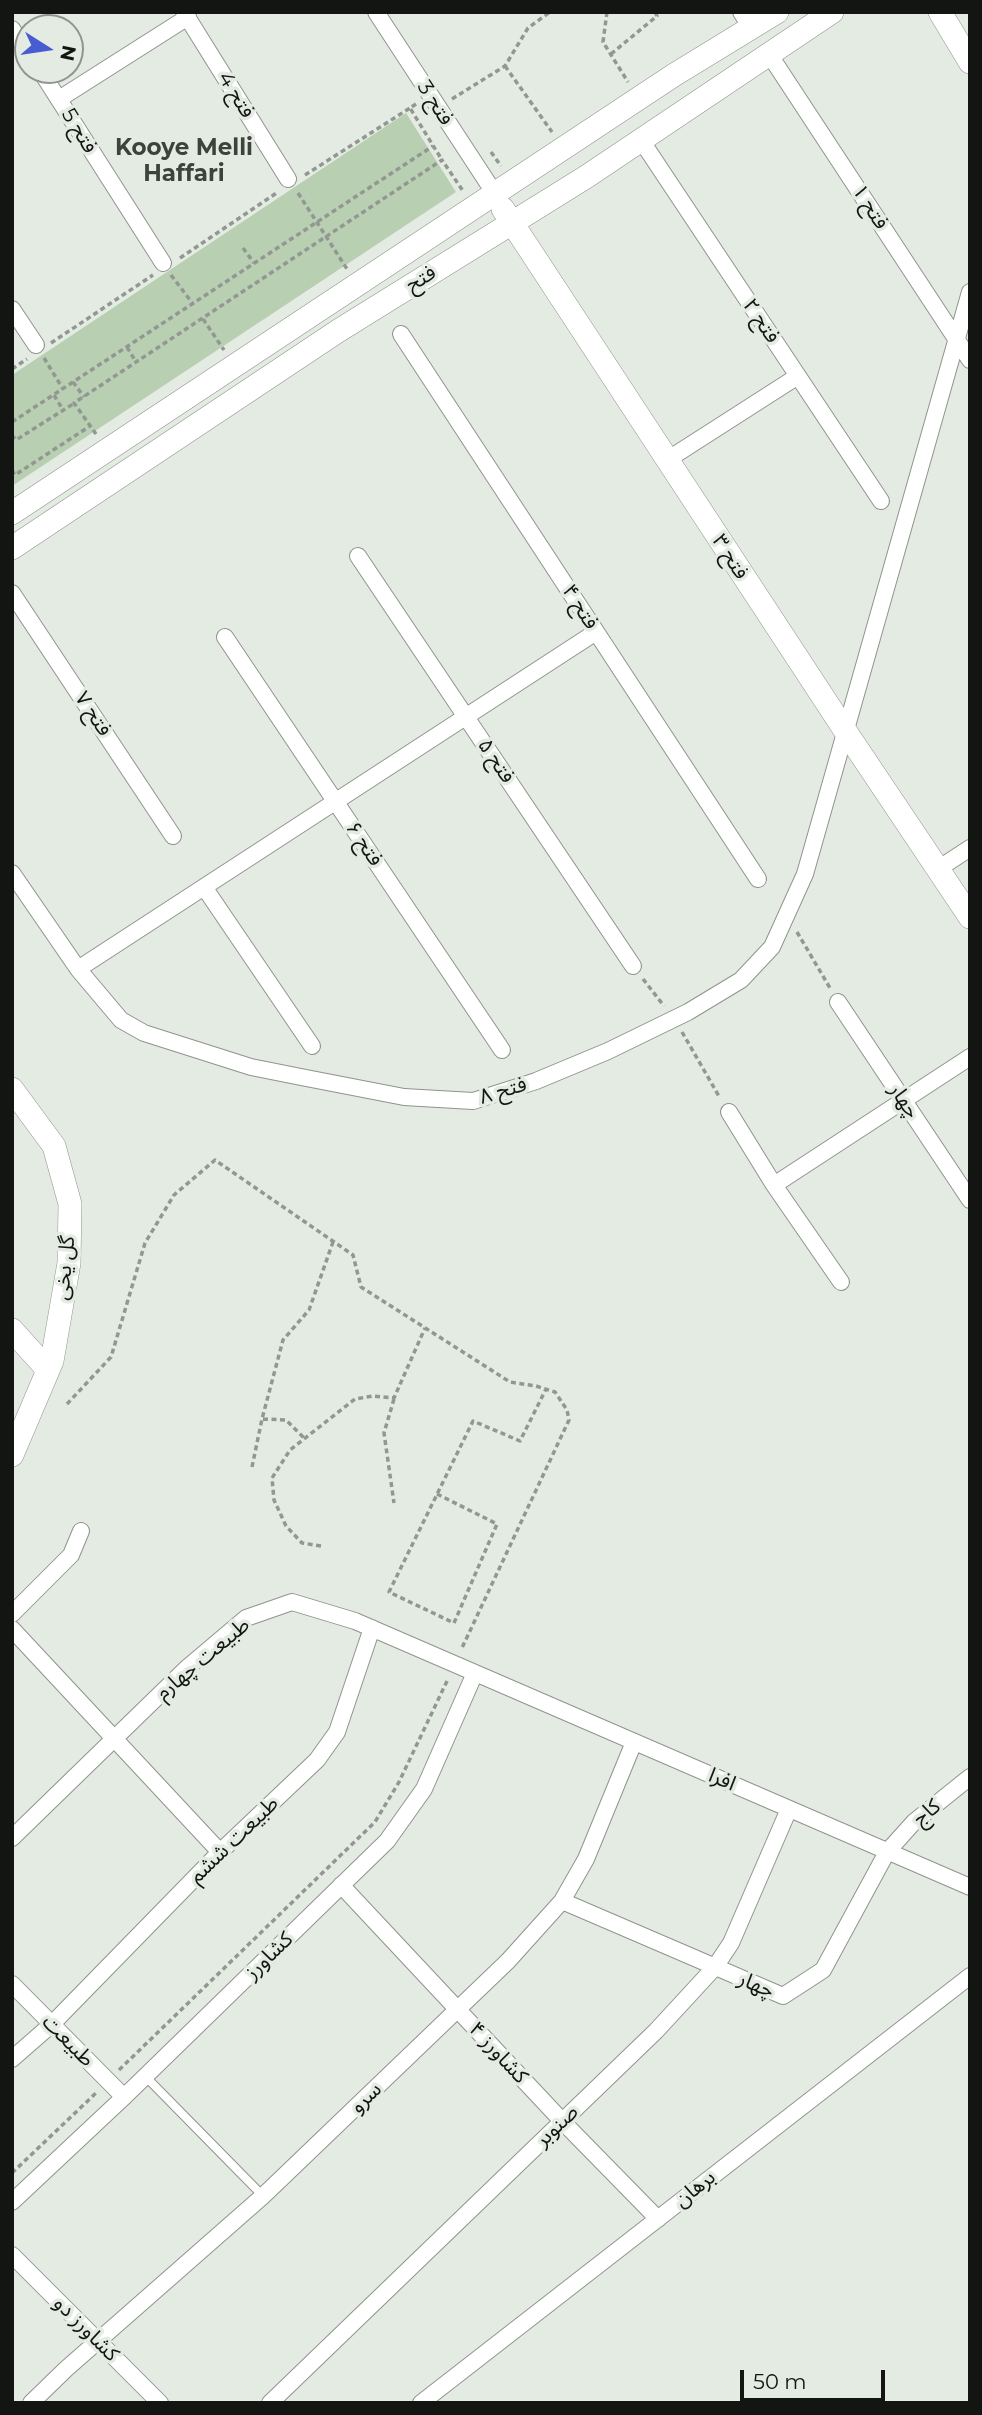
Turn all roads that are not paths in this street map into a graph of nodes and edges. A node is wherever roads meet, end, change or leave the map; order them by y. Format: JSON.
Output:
{"nodes":[{"id":1,"x":376,"y":12,"type":"edge"},
{"id":2,"x":777,"y":12,"type":"edge"},
{"id":3,"x":832,"y":12,"type":"edge"},
{"id":4,"x":940,"y":12,"type":"edge"},
{"id":5,"x":186,"y":15,"type":"edge"},
{"id":6,"x":746,"y":20,"type":"edge"},
{"id":7,"x":769,"y":54,"type":"junction"},
{"id":8,"x":970,"y":62,"type":"edge"},
{"id":9,"x":49,"y":84,"type":"edge"},
{"id":10,"x":59,"y":99,"type":"junction"},
{"id":11,"x":641,"y":140,"type":"junction"},
{"id":12,"x":290,"y":181,"type":"road end"},
{"id":13,"x":495,"y":194,"type":"junction"},
{"id":14,"x":511,"y":223,"type":"junction"},
{"id":15,"x":164,"y":265,"type":"road end"},
{"id":16,"x":970,"y":292,"type":"edge"},
{"id":17,"x":12,"y":309,"type":"edge"},
{"id":18,"x":401,"y":334,"type":"dead end"},
{"id":19,"x":956,"y":340,"type":"junction"},
{"id":20,"x":37,"y":348,"type":"road end"},
{"id":21,"x":970,"y":360,"type":"edge"},
{"id":22,"x":798,"y":376,"type":"junction"},
{"id":23,"x":667,"y":460,"type":"junction"},
{"id":24,"x":881,"y":501,"type":"dead end"},
{"id":25,"x":12,"y":513,"type":"edge"},
{"id":26,"x":12,"y":548,"type":"edge"},
{"id":27,"x":358,"y":556,"type":"dead end"},
{"id":28,"x":12,"y":593,"type":"edge"},
{"id":29,"x":596,"y":632,"type":"junction"},
{"id":30,"x":225,"y":637,"type":"dead end"},
{"id":31,"x":466,"y":717,"type":"junction"},
{"id":32,"x":846,"y":732,"type":"junction"},
{"id":33,"x":336,"y":802,"type":"junction"},
{"id":34,"x":173,"y":836,"type":"dead end"},
{"id":35,"x":970,"y":848,"type":"edge"},
{"id":36,"x":938,"y":869,"type":"junction"},
{"id":37,"x":12,"y":873,"type":"edge"},
{"id":38,"x":758,"y":879,"type":"dead end"},
{"id":39,"x":204,"y":887,"type":"junction"},
{"id":40,"x":970,"y":917,"type":"edge"},
{"id":41,"x":633,"y":966,"type":"road end"},
{"id":42,"x":78,"y":969,"type":"junction"},
{"id":43,"x":838,"y":1002,"type":"road end"},
{"id":44,"x":312,"y":1046,"type":"dead end"},
{"id":45,"x":502,"y":1050,"type":"dead end"},
{"id":46,"x":970,"y":1057,"type":"edge"},
{"id":47,"x":12,"y":1089,"type":"edge"},
{"id":48,"x":904,"y":1100,"type":"junction"},
{"id":49,"x":729,"y":1112,"type":"road end"},
{"id":50,"x":775,"y":1185,"type":"junction"},
{"id":51,"x":970,"y":1200,"type":"edge"},
{"id":52,"x":841,"y":1282,"type":"dead end"},
{"id":53,"x":12,"y":1330,"type":"edge"},
{"id":54,"x":48,"y":1370,"type":"junction"},
{"id":55,"x":12,"y":1455,"type":"edge"},
{"id":56,"x":81,"y":1531,"type":"dead end"},
{"id":57,"x":12,"y":1614,"type":"edge"},
{"id":58,"x":372,"y":1628,"type":"junction"},
{"id":59,"x":12,"y":1629,"type":"edge"},
{"id":60,"x":475,"y":1673,"type":"junction"},
{"id":61,"x":114,"y":1739,"type":"junction"},
{"id":62,"x":634,"y":1742,"type":"junction"},
{"id":63,"x":970,"y":1777,"type":"edge"},
{"id":64,"x":789,"y":1810,"type":"junction"},
{"id":65,"x":12,"y":1838,"type":"edge"},
{"id":66,"x":220,"y":1852,"type":"junction"},
{"id":67,"x":887,"y":1852,"type":"junction"},
{"id":68,"x":341,"y":1885,"type":"junction"},
{"id":69,"x":970,"y":1887,"type":"edge"},
{"id":70,"x":562,"y":1900,"type":"junction"},
{"id":71,"x":715,"y":1967,"type":"junction"},
{"id":72,"x":970,"y":1976,"type":"edge"},
{"id":73,"x":12,"y":1984,"type":"edge"},
{"id":74,"x":458,"y":2010,"type":"junction"},
{"id":75,"x":52,"y":2024,"type":"junction"},
{"id":76,"x":12,"y":2059,"type":"edge"},
{"id":77,"x":145,"y":2076,"type":"junction"},
{"id":78,"x":124,"y":2097,"type":"junction"},
{"id":79,"x":562,"y":2121,"type":"junction"},
{"id":80,"x":263,"y":2196,"type":"junction"},
{"id":81,"x":12,"y":2202,"type":"edge"},
{"id":82,"x":658,"y":2219,"type":"junction"},
{"id":83,"x":12,"y":2255,"type":"edge"},
{"id":84,"x":100,"y":2342,"type":"junction"},
{"id":85,"x":31,"y":2403,"type":"edge"},
{"id":86,"x":160,"y":2403,"type":"edge"},
{"id":87,"x":270,"y":2403,"type":"edge"},
{"id":88,"x":421,"y":2403,"type":"edge"}],
"edges":[{"from":1,"to":13,"type":"street","name":"فتح 3"},
{"from":2,"to":6,"type":"street","name":"فتح"},
{"from":3,"to":7,"type":"street","name":"فتح"},
{"from":4,"to":8,"type":"street"},
{"from":5,"to":10,"type":"street"},
{"from":5,"to":12,"type":"street","name":"فتح 4"},
{"from":6,"to":13,"type":"street","name":"فتح"},
{"from":7,"to":11,"type":"street","name":"فتح"},
{"from":7,"to":19,"type":"street","name":"فتح ۱"},
{"from":9,"to":10,"type":"street","name":"فتح 5"},
{"from":10,"to":15,"type":"street","name":"فتح 5"},
{"from":11,"to":14,"type":"street","name":"فتح"},
{"from":11,"to":22,"type":"street","name":"فتح ۲"},
{"from":13,"to":14,"type":"street","name":"فتح ۳"},
{"from":13,"to":25,"type":"street","name":"فتح"},
{"from":14,"to":23,"type":"street","name":"فتح ۳"},
{"from":14,"to":26,"type":"street","name":"فتح"},
{"from":16,"to":19,"type":"street","name":"فتح ۸"},
{"from":17,"to":20,"type":"street"},
{"from":18,"to":29,"type":"street","name":"فتح ۴"},
{"from":19,"to":21,"type":"street","name":"فتح ۱"},
{"from":19,"to":32,"type":"street","name":"فتح ۸"},
{"from":22,"to":23,"type":"street"},
{"from":22,"to":24,"type":"street","name":"فتح ۲"},
{"from":23,"to":32,"type":"street","name":"فتح ۳"},
{"from":27,"to":31,"type":"street","name":"فتح ۵"},
{"from":28,"to":34,"type":"street","name":"فتح ۷"},
{"from":29,"to":31,"type":"street"},
{"from":29,"to":38,"type":"street","name":"فتح ۴"},
{"from":30,"to":33,"type":"street","name":"فتح ۶"},
{"from":31,"to":33,"type":"street"},
{"from":31,"to":41,"type":"street","name":"فتح ۵"},
{"from":32,"to":36,"type":"street","name":"فتح ۳"},
{"from":32,"to":42,"type":"street","name":"فتح ۸"},
{"from":33,"to":39,"type":"street"},
{"from":33,"to":45,"type":"street","name":"فتح ۶"},
{"from":35,"to":36,"type":"street"},
{"from":36,"to":40,"type":"street","name":"فتح ۳"},
{"from":37,"to":42,"type":"street","name":"فتح ۸"},
{"from":39,"to":42,"type":"street"},
{"from":39,"to":44,"type":"street"},
{"from":43,"to":48,"type":"street","name":"چهار"},
{"from":46,"to":48,"type":"street"},
{"from":47,"to":54,"type":"street","name":"گل یخی"},
{"from":48,"to":50,"type":"street"},
{"from":48,"to":51,"type":"street","name":"چهار"},
{"from":49,"to":50,"type":"street"},
{"from":50,"to":52,"type":"street"},
{"from":53,"to":54,"type":"street"},
{"from":54,"to":55,"type":"street","name":"گل یخی"},
{"from":56,"to":57,"type":"street"},
{"from":58,"to":60,"type":"street","name":"طبیعت چهارم"},
{"from":58,"to":61,"type":"street","name":"طبیعت چهارم"},
{"from":58,"to":66,"type":"street","name":"طبیعت ششم"},
{"from":59,"to":61,"type":"street"},
{"from":60,"to":62,"type":"street","name":"افرا"},
{"from":60,"to":68,"type":"street","name":"کشاورز"},
{"from":61,"to":65,"type":"street","name":"طبیعت چهارم"},
{"from":61,"to":66,"type":"street"},
{"from":62,"to":64,"type":"street","name":"افرا"},
{"from":62,"to":70,"type":"street","name":"سرو"},
{"from":63,"to":67,"type":"street","name":"کاج"},
{"from":64,"to":67,"type":"street","name":"افرا"},
{"from":64,"to":71,"type":"street","name":"صنوبر"},
{"from":66,"to":75,"type":"street","name":"طبیعت ششم"},
{"from":67,"to":69,"type":"street","name":"افرا"},
{"from":67,"to":71,"type":"street","name":"چهار"},
{"from":68,"to":74,"type":"street","name":"کشاورز ۴"},
{"from":68,"to":77,"type":"street","name":"کشاورز"},
{"from":70,"to":71,"type":"street","name":"چهار"},
{"from":70,"to":74,"type":"street","name":"سرو"},
{"from":71,"to":79,"type":"street","name":"صنوبر"},
{"from":72,"to":82,"type":"street","name":"برهان"},
{"from":73,"to":75,"type":"street","name":"طبیعت"},
{"from":74,"to":79,"type":"street","name":"کشاورز ۴"},
{"from":74,"to":80,"type":"street","name":"سرو"},
{"from":75,"to":76,"type":"street","name":"طبیعت ششم"},
{"from":75,"to":78,"type":"street","name":"طبیعت"},
{"from":77,"to":78,"type":"street","name":"کشاورز"},
{"from":77,"to":80,"type":"lane"},
{"from":78,"to":81,"type":"street","name":"کشاورز"},
{"from":79,"to":82,"type":"street","name":"کشاورز ۴"},
{"from":79,"to":87,"type":"street","name":"صنوبر"},
{"from":80,"to":84,"type":"street","name":"سرو"},
{"from":82,"to":88,"type":"street","name":"برهان"},
{"from":83,"to":84,"type":"street","name":"کشاورز دو"},
{"from":84,"to":85,"type":"street","name":"سرو"},
{"from":84,"to":86,"type":"street","name":"کشاورز دو"}]}
